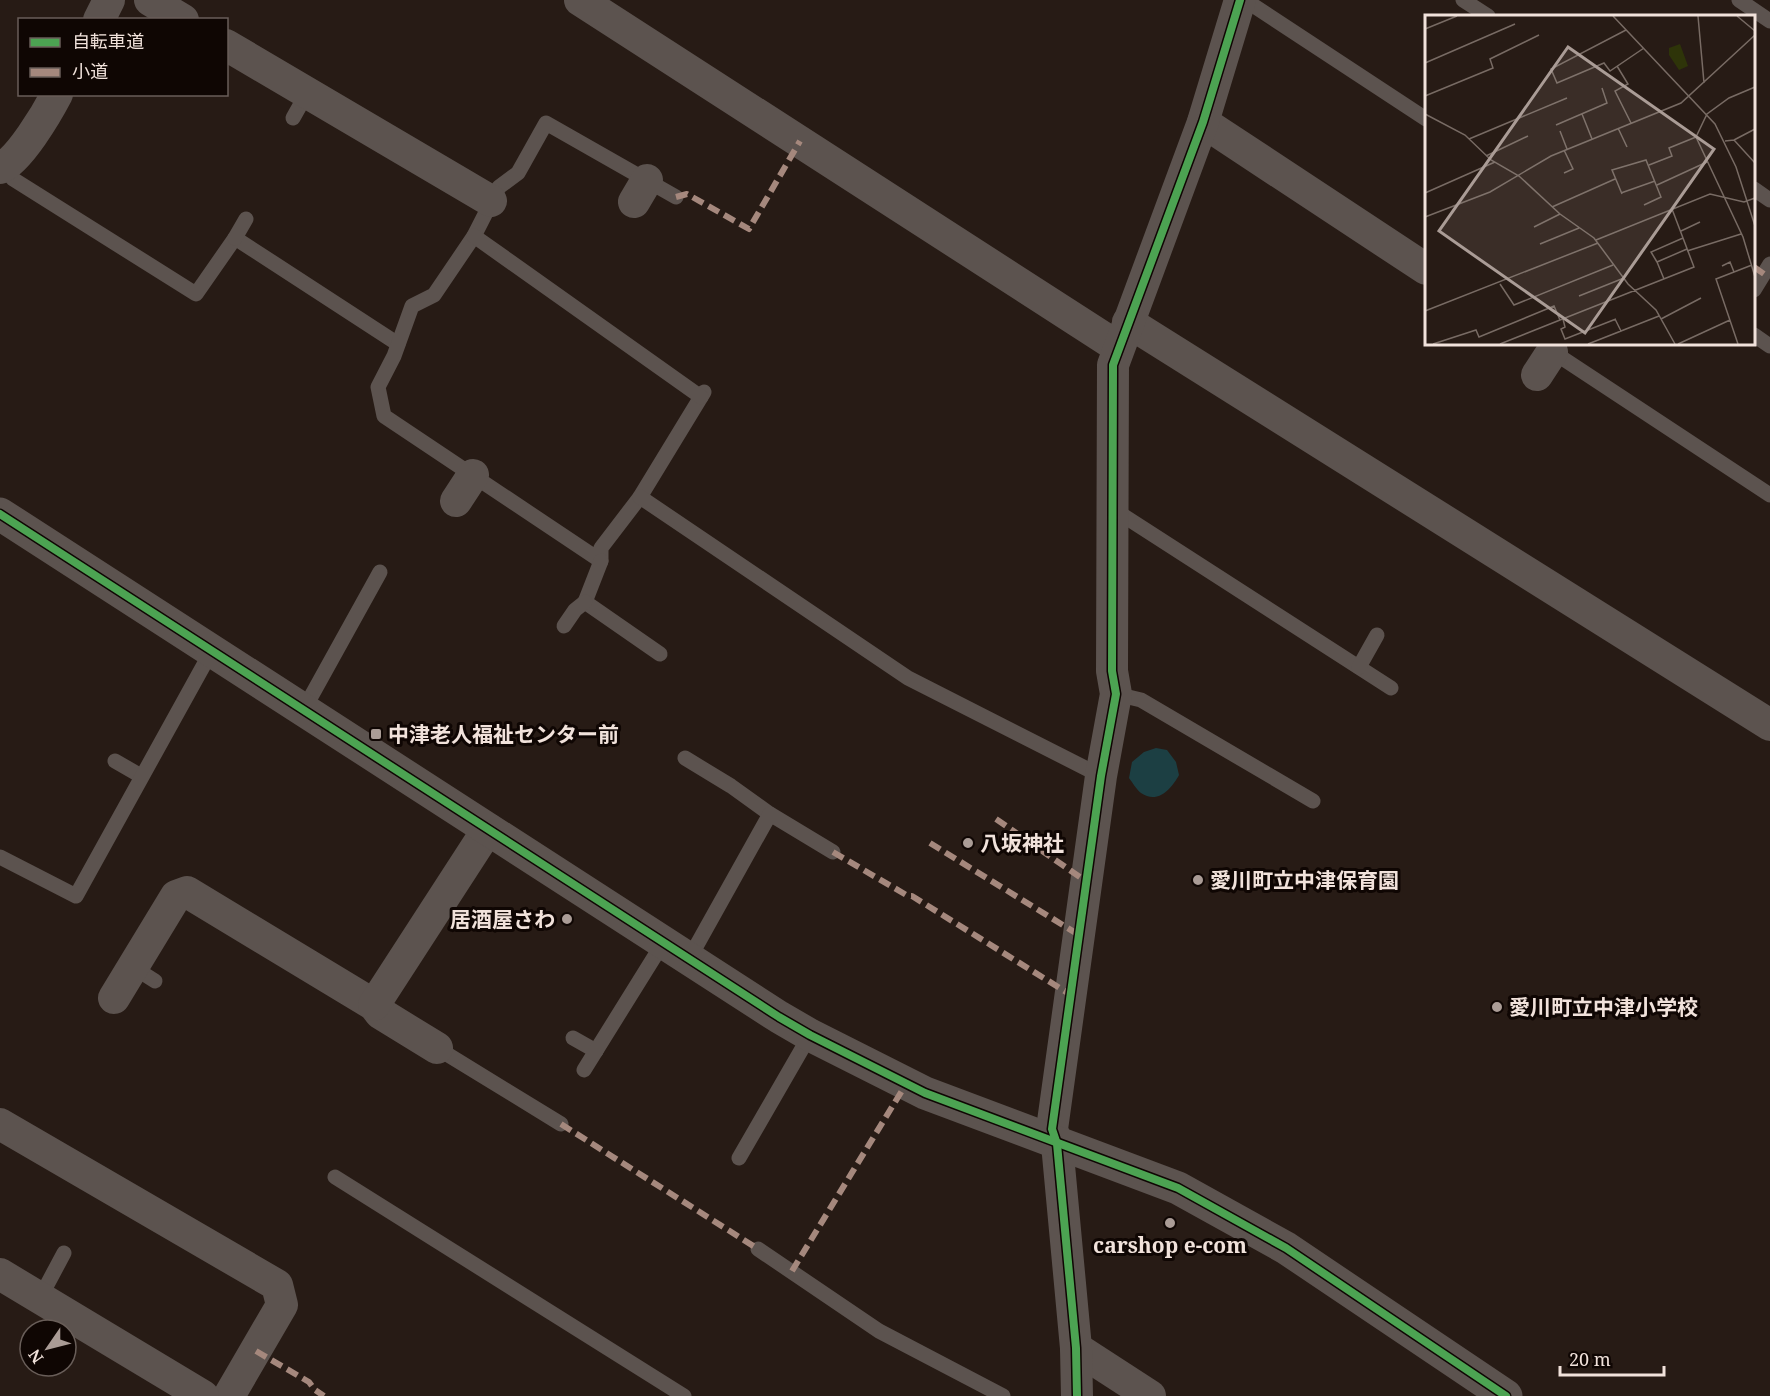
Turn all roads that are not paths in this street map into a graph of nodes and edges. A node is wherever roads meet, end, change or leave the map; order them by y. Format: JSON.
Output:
{"nodes":[{"id":1,"x":110,"y":0,"type":"edge"},
{"id":2,"x":150,"y":0,"type":"edge"},
{"id":3,"x":580,"y":0,"type":"edge"},
{"id":4,"x":1240,"y":0,"type":"edge"},
{"id":5,"x":1245,"y":0,"type":"edge"},
{"id":6,"x":1463,"y":0,"type":"edge"},
{"id":7,"x":1739,"y":0,"type":"edge"},
{"id":8,"x":1486,"y":15,"type":"edge"},
{"id":9,"x":100,"y":18,"type":"edge"},
{"id":10,"x":180,"y":18,"type":"edge"},
{"id":11,"x":1770,"y":21,"type":"edge"},
{"id":12,"x":228,"y":47,"type":"edge"},
{"id":13,"x":56,"y":96,"type":"edge"},
{"id":14,"x":1425,"y":118,"type":"edge"},
{"id":15,"x":1203,"y":122,"type":"junction"},
{"id":16,"x":2,"y":167,"type":"edge"},
{"id":17,"x":1755,"y":190,"type":"edge"},
{"id":18,"x":676,"y":197,"type":"dead end"},
{"id":19,"x":1770,"y":200,"type":"edge"},
{"id":20,"x":491,"y":201,"type":"junction"},
{"id":21,"x":246,"y":219,"type":"dead end"},
{"id":22,"x":474,"y":236,"type":"junction"},
{"id":23,"x":235,"y":238,"type":"junction"},
{"id":24,"x":1770,"y":264,"type":"edge"},
{"id":25,"x":1425,"y":268,"type":"edge"},
{"id":26,"x":1755,"y":288,"type":"edge"},
{"id":27,"x":1123,"y":335,"type":"junction"},
{"id":28,"x":1755,"y":336,"type":"edge"},
{"id":29,"x":398,"y":344,"type":"junction"},
{"id":30,"x":1770,"y":346,"type":"edge"},
{"id":31,"x":1543,"y":357,"type":"edge"},
{"id":32,"x":473,"y":475,"type":"junction"},
{"id":33,"x":1770,"y":495,"type":"edge"},
{"id":34,"x":640,"y":497,"type":"junction"},
{"id":35,"x":456,"y":501,"type":"dead end"},
{"id":36,"x":1113,"y":509,"type":"junction"},
{"id":37,"x":0,"y":514,"type":"edge"},
{"id":38,"x":601,"y":561,"type":"junction"},
{"id":39,"x":380,"y":572,"type":"dead end"},
{"id":40,"x":585,"y":602,"type":"junction"},
{"id":41,"x":564,"y":626,"type":"dead end"},
{"id":42,"x":1377,"y":635,"type":"dead end"},
{"id":43,"x":211,"y":652,"type":"junction"},
{"id":44,"x":660,"y":654,"type":"dead end"},
{"id":45,"x":1359,"y":667,"type":"junction"},
{"id":46,"x":1391,"y":688,"type":"dead end"},
{"id":47,"x":1116,"y":694,"type":"junction"},
{"id":48,"x":303,"y":711,"type":"junction"},
{"id":49,"x":1770,"y":725,"type":"edge"},
{"id":50,"x":685,"y":758,"type":"dead end"},
{"id":51,"x":115,"y":761,"type":"dead end"},
{"id":52,"x":141,"y":776,"type":"junction"},
{"id":53,"x":1101,"y":776,"type":"junction"},
{"id":54,"x":1313,"y":801,"type":"dead end"},
{"id":55,"x":770,"y":814,"type":"junction"},
{"id":56,"x":488,"y":829,"type":"junction"},
{"id":57,"x":833,"y":852,"type":"dead end"},
{"id":58,"x":0,"y":857,"type":"edge"},
{"id":59,"x":676,"y":951,"type":"junction"},
{"id":60,"x":114,"y":998,"type":"dead end"},
{"id":61,"x":374,"y":1005,"type":"junction"},
{"id":62,"x":810,"y":1035,"type":"junction"},
{"id":63,"x":573,"y":1038,"type":"dead end"},
{"id":64,"x":437,"y":1048,"type":"joint"},
{"id":65,"x":596,"y":1051,"type":"junction"},
{"id":66,"x":584,"y":1070,"type":"dead end"},
{"id":67,"x":0,"y":1124,"type":"edge"},
{"id":68,"x":561,"y":1124,"type":"dead end"},
{"id":69,"x":1057,"y":1144,"type":"junction"},
{"id":70,"x":739,"y":1158,"type":"dead end"},
{"id":71,"x":335,"y":1178,"type":"dead end"},
{"id":72,"x":758,"y":1249,"type":"dead end"},
{"id":73,"x":64,"y":1253,"type":"dead end"},
{"id":74,"x":0,"y":1274,"type":"edge"},
{"id":75,"x":40,"y":1298,"type":"junction"},
{"id":76,"x":1076,"y":1348,"type":"junction"},
{"id":77,"x":204,"y":1396,"type":"edge"},
{"id":78,"x":229,"y":1396,"type":"edge"},
{"id":79,"x":684,"y":1396,"type":"edge"},
{"id":80,"x":1003,"y":1396,"type":"edge"},
{"id":81,"x":1077,"y":1396,"type":"edge"},
{"id":82,"x":1150,"y":1396,"type":"edge"},
{"id":83,"x":1506,"y":1396,"type":"edge"}],
"edges":[{"from":1,"to":9,"type":"street"},
{"from":2,"to":10,"type":"street"},
{"from":3,"to":27,"type":"street"},
{"from":4,"to":15,"type":"street"},
{"from":5,"to":14,"type":"lane"},
{"from":6,"to":8,"type":"lane"},
{"from":7,"to":11,"type":"lane"},
{"from":12,"to":20,"type":"street"},
{"from":13,"to":16,"type":"street"},
{"from":15,"to":25,"type":"street"},
{"from":15,"to":27,"type":"street"},
{"from":16,"to":23,"type":"lane"},
{"from":17,"to":19,"type":"lane"},
{"from":18,"to":20,"type":"lane"},
{"from":20,"to":22,"type":"lane"},
{"from":21,"to":23,"type":"lane"},
{"from":22,"to":29,"type":"lane"},
{"from":22,"to":34,"type":"lane"},
{"from":23,"to":29,"type":"lane"},
{"from":24,"to":26,"type":"lane"},
{"from":27,"to":36,"type":"street"},
{"from":27,"to":49,"type":"street"},
{"from":28,"to":30,"type":"lane"},
{"from":29,"to":32,"type":"lane"},
{"from":31,"to":33,"type":"lane"},
{"from":32,"to":35,"type":"street"},
{"from":32,"to":38,"type":"lane"},
{"from":34,"to":38,"type":"lane"},
{"from":34,"to":53,"type":"lane"},
{"from":36,"to":45,"type":"lane"},
{"from":36,"to":47,"type":"street"},
{"from":37,"to":43,"type":"street"},
{"from":38,"to":40,"type":"lane"},
{"from":39,"to":48,"type":"lane"},
{"from":40,"to":41,"type":"lane"},
{"from":40,"to":44,"type":"lane"},
{"from":42,"to":45,"type":"lane"},
{"from":43,"to":48,"type":"street"},
{"from":43,"to":52,"type":"lane"},
{"from":45,"to":46,"type":"lane"},
{"from":47,"to":53,"type":"street"},
{"from":47,"to":54,"type":"lane"},
{"from":48,"to":56,"type":"street"},
{"from":50,"to":55,"type":"lane"},
{"from":51,"to":52,"type":"lane"},
{"from":52,"to":58,"type":"lane"},
{"from":53,"to":69,"type":"street"},
{"from":55,"to":57,"type":"lane"},
{"from":55,"to":59,"type":"lane"},
{"from":56,"to":59,"type":"street"},
{"from":56,"to":61,"type":"street"},
{"from":59,"to":62,"type":"street"},
{"from":59,"to":65,"type":"lane"},
{"from":60,"to":61,"type":"street"},
{"from":61,"to":64,"type":"street"},
{"from":62,"to":69,"type":"street"},
{"from":62,"to":70,"type":"lane"},
{"from":63,"to":65,"type":"lane"},
{"from":64,"to":68,"type":"lane"},
{"from":65,"to":66,"type":"lane"},
{"from":67,"to":78,"type":"street"},
{"from":69,"to":76,"type":"street"},
{"from":69,"to":83,"type":"street"},
{"from":71,"to":79,"type":"lane"},
{"from":72,"to":80,"type":"lane"},
{"from":73,"to":75,"type":"lane"},
{"from":74,"to":75,"type":"street"},
{"from":75,"to":77,"type":"street"},
{"from":76,"to":81,"type":"street"},
{"from":76,"to":82,"type":"street"}]}
